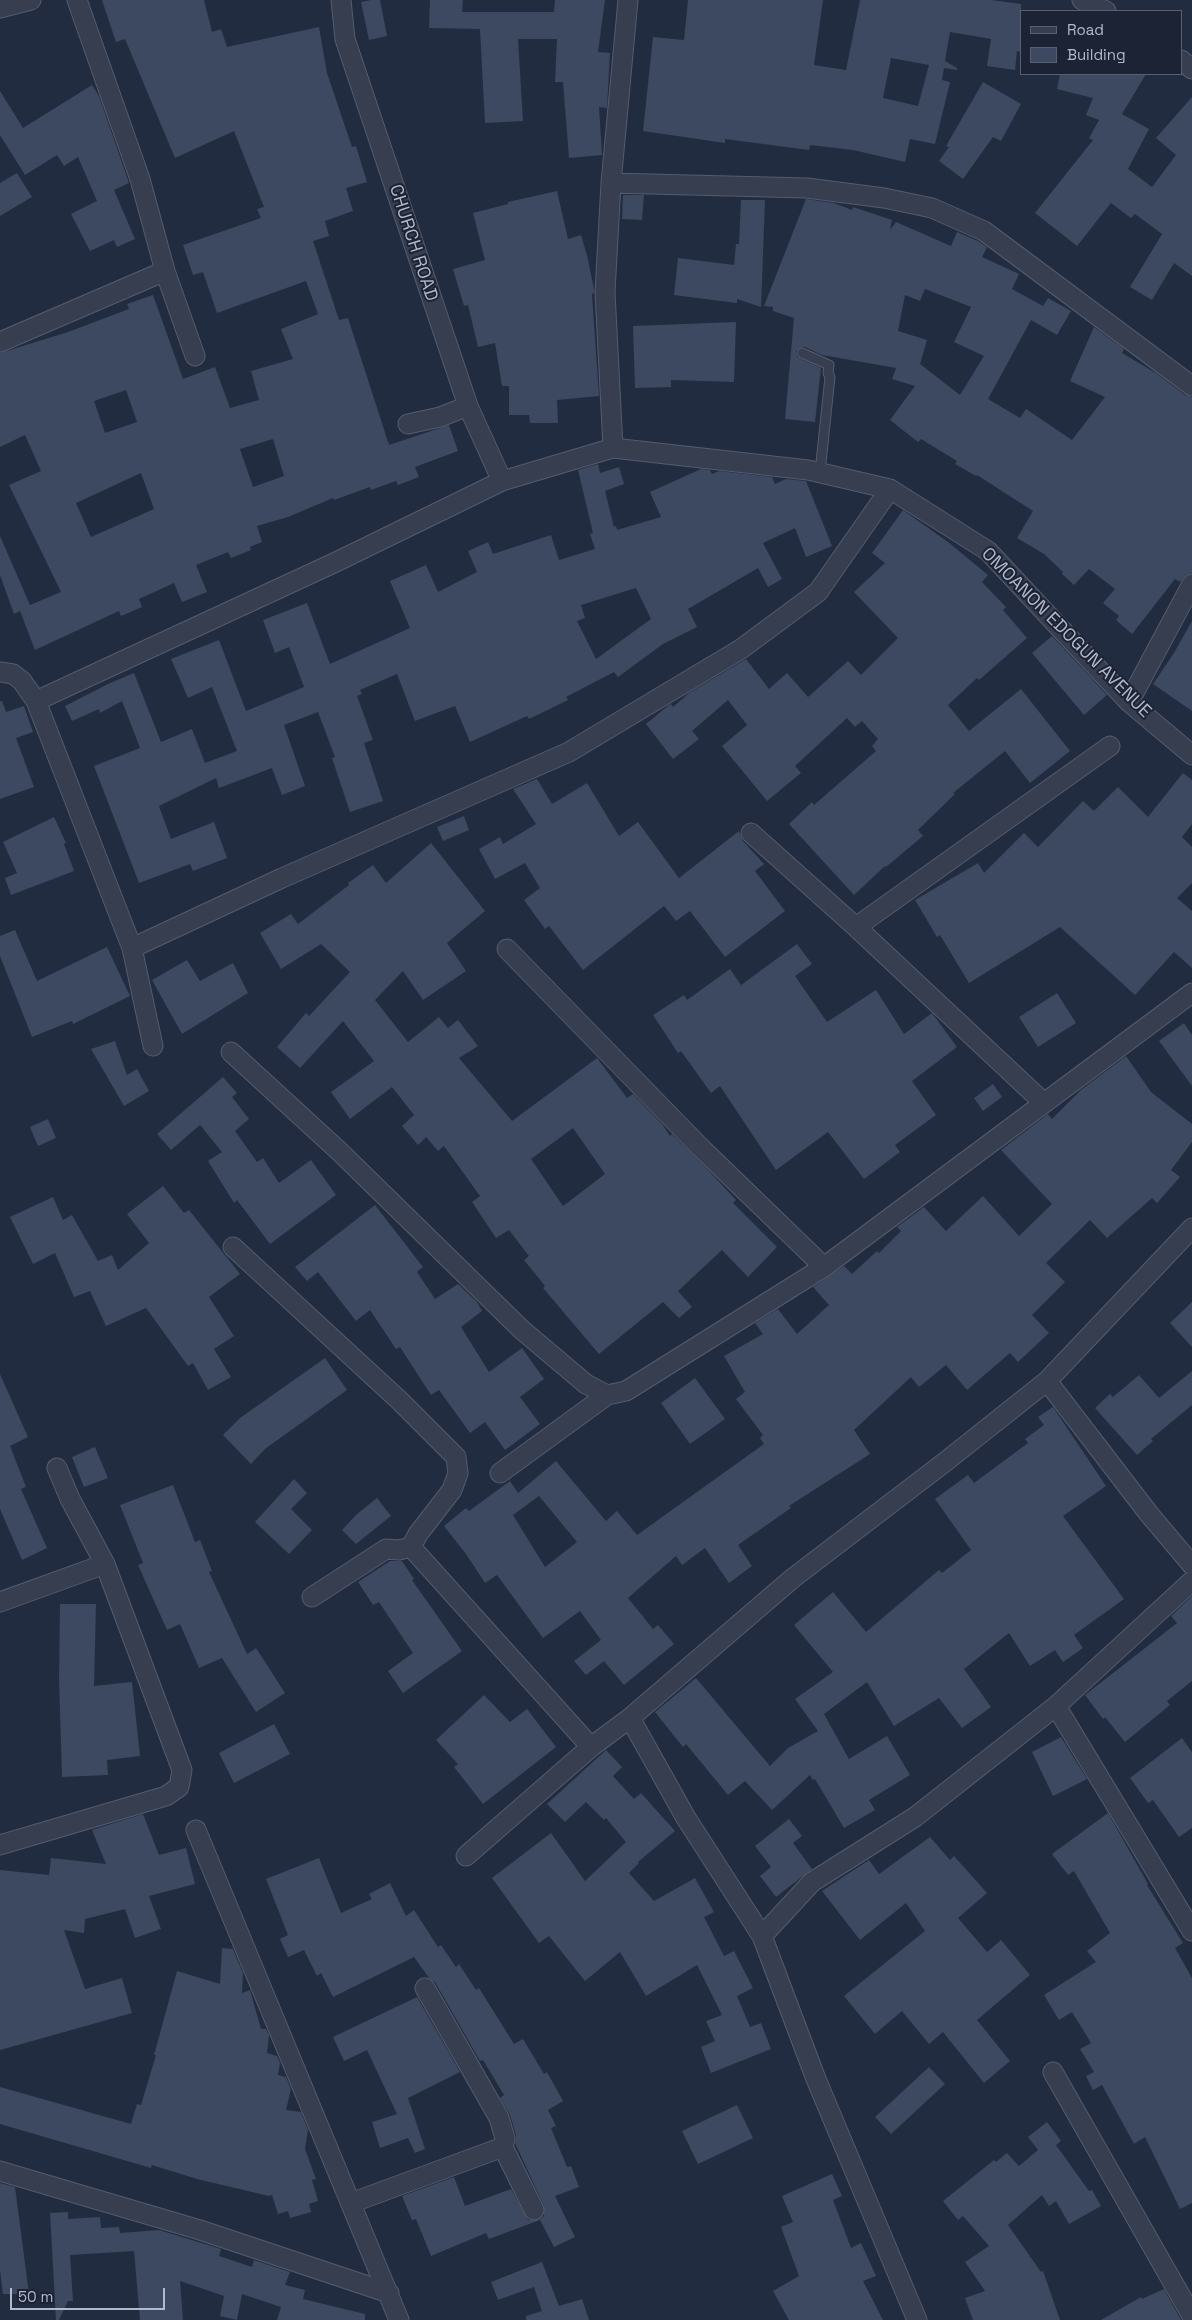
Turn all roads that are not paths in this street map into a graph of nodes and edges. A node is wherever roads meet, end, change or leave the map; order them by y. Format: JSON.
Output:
{"nodes":[{"id":1,"x":31,"y":0,"type":"edge"},
{"id":2,"x":78,"y":0,"type":"edge"},
{"id":3,"x":341,"y":0,"type":"edge"},
{"id":4,"x":628,"y":0,"type":"edge"},
{"id":5,"x":1082,"y":0,"type":"edge"},
{"id":6,"x":0,"y":8,"type":"edge"},
{"id":7,"x":1104,"y":10,"type":"edge"},
{"id":8,"x":611,"y":183,"type":"junction"},
{"id":9,"x":165,"y":271,"type":"junction"},
{"id":10,"x":0,"y":342,"type":"edge"},
{"id":11,"x":802,"y":353,"type":"dead end"},
{"id":12,"x":195,"y":356,"type":"dead end"},
{"id":13,"x":1192,"y":386,"type":"edge"},
{"id":14,"x":468,"y":406,"type":"junction"},
{"id":15,"x":408,"y":424,"type":"dead end"},
{"id":16,"x":613,"y":448,"type":"junction"},
{"id":17,"x":820,"y":472,"type":"junction"},
{"id":18,"x":502,"y":481,"type":"junction"},
{"id":19,"x":890,"y":490,"type":"junction"},
{"id":20,"x":1192,"y":584,"type":"edge"},
{"id":21,"x":0,"y":672,"type":"edge"},
{"id":22,"x":36,"y":701,"type":"junction"},
{"id":23,"x":1129,"y":702,"type":"junction"},
{"id":24,"x":1110,"y":746,"type":"dead end"},
{"id":25,"x":1192,"y":755,"type":"edge"},
{"id":26,"x":751,"y":833,"type":"dead end"},
{"id":27,"x":856,"y":927,"type":"junction"},
{"id":28,"x":132,"y":948,"type":"junction"},
{"id":29,"x":507,"y":950,"type":"dead end"},
{"id":30,"x":1192,"y":993,"type":"edge"},
{"id":31,"x":153,"y":1046,"type":"dead end"},
{"id":32,"x":231,"y":1052,"type":"dead end"},
{"id":33,"x":1044,"y":1103,"type":"junction"},
{"id":34,"x":1192,"y":1228,"type":"edge"},
{"id":35,"x":233,"y":1248,"type":"dead end"},
{"id":36,"x":824,"y":1267,"type":"junction"},
{"id":37,"x":1047,"y":1381,"type":"junction"},
{"id":38,"x":607,"y":1395,"type":"junction"},
{"id":39,"x":57,"y":1468,"type":"dead end"},
{"id":40,"x":500,"y":1473,"type":"dead end"},
{"id":41,"x":412,"y":1547,"type":"junction"},
{"id":42,"x":105,"y":1564,"type":"junction"},
{"id":43,"x":1192,"y":1565,"type":"edge"},
{"id":44,"x":1192,"y":1582,"type":"edge"},
{"id":45,"x":312,"y":1597,"type":"dead end"},
{"id":46,"x":0,"y":1602,"type":"edge"},
{"id":47,"x":1056,"y":1706,"type":"junction"},
{"id":48,"x":630,"y":1718,"type":"junction"},
{"id":49,"x":590,"y":1746,"type":"junction"},
{"id":50,"x":196,"y":1830,"type":"dead end"},
{"id":51,"x":0,"y":1845,"type":"edge"},
{"id":52,"x":466,"y":1856,"type":"dead end"},
{"id":53,"x":1192,"y":1930,"type":"edge"},
{"id":54,"x":762,"y":1936,"type":"junction"},
{"id":55,"x":425,"y":1988,"type":"dead end"},
{"id":56,"x":1052,"y":2072,"type":"dead end"},
{"id":57,"x":503,"y":2147,"type":"junction"},
{"id":58,"x":0,"y":2171,"type":"edge"},
{"id":59,"x":351,"y":2203,"type":"junction"},
{"id":60,"x":534,"y":2210,"type":"dead end"},
{"id":61,"x":389,"y":2292,"type":"junction"},
{"id":62,"x":1192,"y":2316,"type":"edge"},
{"id":63,"x":399,"y":2320,"type":"edge"},
{"id":64,"x":917,"y":2320,"type":"edge"}],
"edges":[{"from":1,"to":6,"type":"street"},
{"from":2,"to":9,"type":"street"},
{"from":3,"to":14,"type":"street","name":"CHURCH ROAD"},
{"from":4,"to":8,"type":"street"},
{"from":5,"to":7,"type":"street"},
{"from":8,"to":13,"type":"street"},
{"from":8,"to":16,"type":"street"},
{"from":9,"to":10,"type":"street"},
{"from":9,"to":12,"type":"street"},
{"from":11,"to":17,"type":"lane"},
{"from":14,"to":15,"type":"street"},
{"from":14,"to":18,"type":"street","name":"CHURCH ROAD"},
{"from":16,"to":17,"type":"street","name":"OMOANON EDOGUN AVENUE"},
{"from":16,"to":18,"type":"street","name":"OMOANON EDOGUN AVENUE"},
{"from":17,"to":19,"type":"street","name":"OMOANON EDOGUN AVENUE"},
{"from":18,"to":22,"type":"street","name":"OMOANON EDOGUN AVENUE"},
{"from":19,"to":23,"type":"street","name":"OMOANON EDOGUN AVENUE"},
{"from":19,"to":28,"type":"street"},
{"from":20,"to":23,"type":"street"},
{"from":21,"to":22,"type":"street"},
{"from":22,"to":28,"type":"street"},
{"from":23,"to":25,"type":"street","name":"OMOANON EDOGUN AVENUE"},
{"from":24,"to":27,"type":"street"},
{"from":26,"to":27,"type":"street"},
{"from":27,"to":33,"type":"street"},
{"from":28,"to":31,"type":"street"},
{"from":29,"to":36,"type":"street"},
{"from":30,"to":33,"type":"street"},
{"from":32,"to":38,"type":"street"},
{"from":33,"to":36,"type":"street"},
{"from":34,"to":37,"type":"street"},
{"from":35,"to":41,"type":"street"},
{"from":36,"to":38,"type":"street"},
{"from":37,"to":43,"type":"street"},
{"from":37,"to":48,"type":"street"},
{"from":38,"to":40,"type":"street"},
{"from":39,"to":42,"type":"street"},
{"from":41,"to":45,"type":"street"},
{"from":41,"to":49,"type":"street"},
{"from":42,"to":46,"type":"street"},
{"from":42,"to":51,"type":"street"},
{"from":44,"to":47,"type":"street"},
{"from":47,"to":53,"type":"street"},
{"from":47,"to":54,"type":"street"},
{"from":48,"to":49,"type":"street"},
{"from":48,"to":54,"type":"street"},
{"from":49,"to":52,"type":"street"},
{"from":50,"to":59,"type":"street"},
{"from":54,"to":64,"type":"street"},
{"from":55,"to":57,"type":"street"},
{"from":56,"to":62,"type":"street"},
{"from":57,"to":59,"type":"street"},
{"from":57,"to":60,"type":"street"},
{"from":58,"to":61,"type":"street"},
{"from":59,"to":61,"type":"street"},
{"from":61,"to":63,"type":"street"}]}
